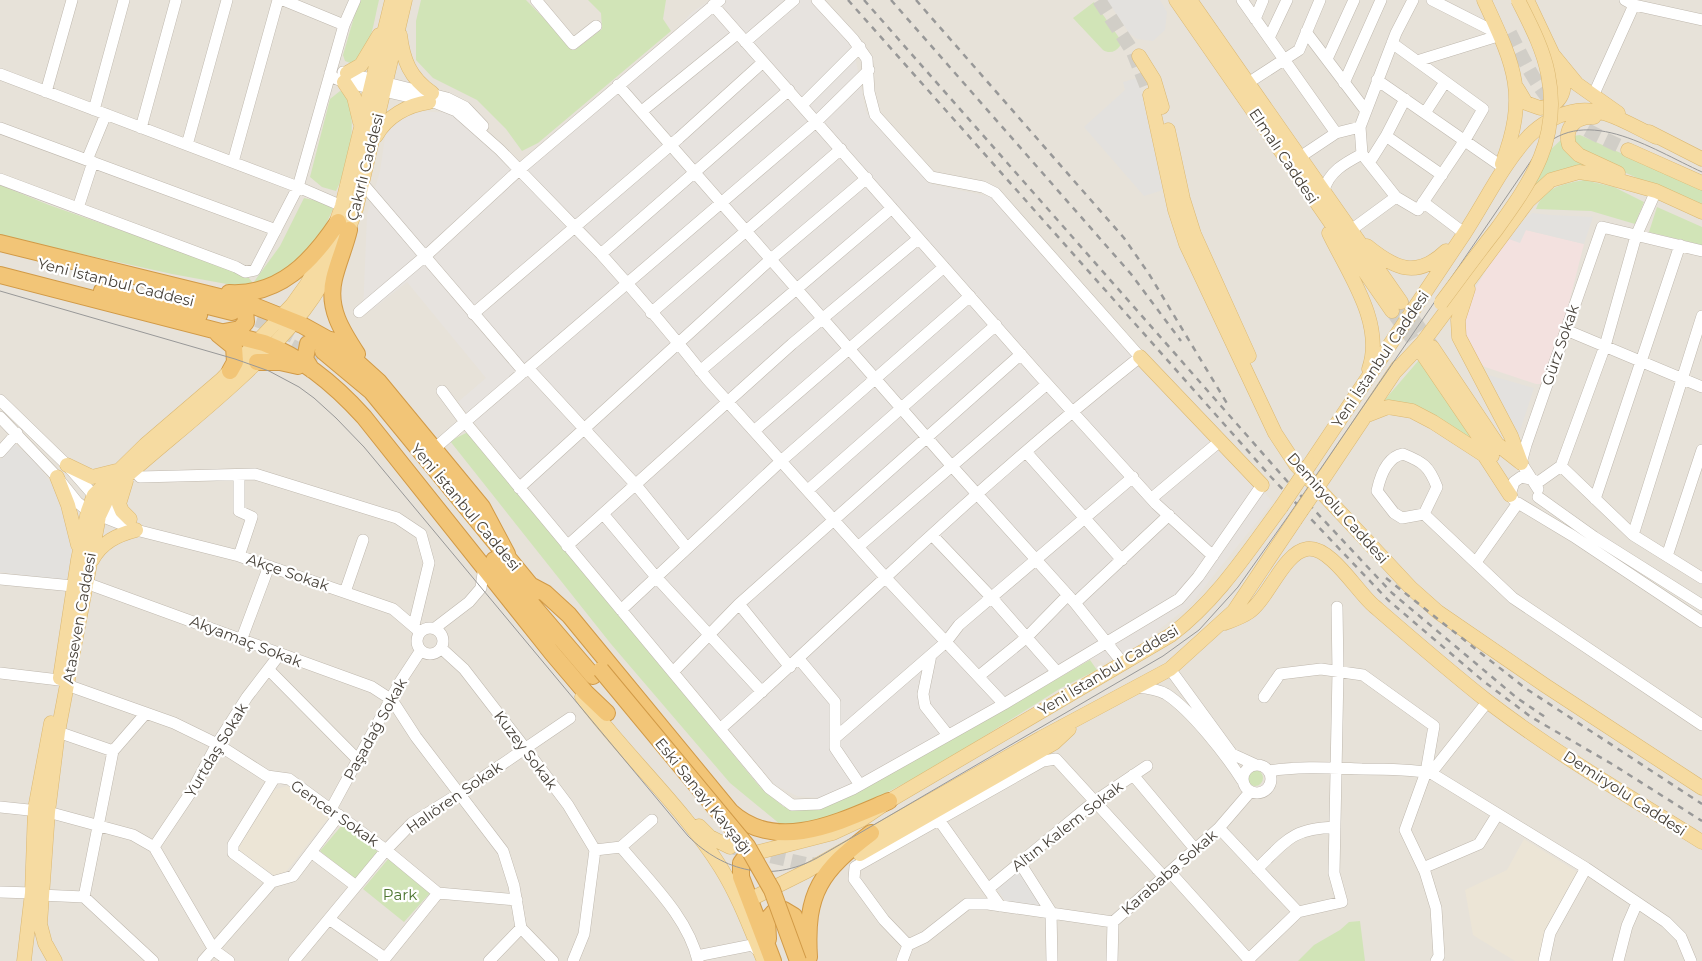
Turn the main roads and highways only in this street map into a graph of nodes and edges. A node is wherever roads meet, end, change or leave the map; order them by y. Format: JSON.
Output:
{"nodes":[{"id":1,"x":392,"y":0,"type":"edge"},
{"id":2,"x":405,"y":0,"type":"edge"},
{"id":3,"x":1176,"y":0,"type":"edge"},
{"id":4,"x":1190,"y":0,"type":"edge"},
{"id":5,"x":1484,"y":0,"type":"edge"},
{"id":6,"x":1494,"y":0,"type":"edge"},
{"id":7,"x":1518,"y":0,"type":"edge"},
{"id":8,"x":1527,"y":0,"type":"edge"},
{"id":9,"x":392,"y":26,"type":"junction"},
{"id":10,"x":1505,"y":34,"type":"junction"},
{"id":11,"x":1138,"y":56,"type":"dead end"},
{"id":12,"x":1554,"y":56,"type":"junction"},
{"id":13,"x":378,"y":85,"type":"junction"},
{"id":14,"x":1516,"y":85,"type":"junction"},
{"id":15,"x":1150,"y":95,"type":"tunnel mouth"},
{"id":16,"x":361,"y":126,"type":"junction"},
{"id":17,"x":1656,"y":137,"type":"junction"},
{"id":18,"x":372,"y":145,"type":"junction"},
{"id":19,"x":1628,"y":150,"type":"tunnel mouth"},
{"id":20,"x":1702,"y":159,"type":"edge"},
{"id":21,"x":1702,"y":183,"type":"edge"},
{"id":22,"x":1656,"y":191,"type":"junction"},
{"id":23,"x":1490,"y":192,"type":"junction"},
{"id":24,"x":1311,"y":196,"type":"junction"},
{"id":25,"x":1702,"y":212,"type":"edge"},
{"id":26,"x":343,"y":219,"type":"junction"},
{"id":27,"x":1351,"y":230,"type":"junction"},
{"id":28,"x":1464,"y":233,"type":"junction"},
{"id":29,"x":0,"y":243,"type":"edge"},
{"id":30,"x":0,"y":253,"type":"edge"},
{"id":31,"x":0,"y":265,"type":"edge"},
{"id":32,"x":0,"y":275,"type":"edge"},
{"id":33,"x":1472,"y":277,"type":"junction"},
{"id":34,"x":193,"y":290,"type":"junction"},
{"id":35,"x":231,"y":311,"type":"junction"},
{"id":36,"x":287,"y":319,"type":"junction"},
{"id":37,"x":214,"y":332,"type":"junction"},
{"id":38,"x":256,"y":341,"type":"junction"},
{"id":39,"x":273,"y":346,"type":"junction"},
{"id":40,"x":321,"y":356,"type":"junction"},
{"id":41,"x":1140,"y":357,"type":"road end"},
{"id":42,"x":257,"y":362,"type":"junction"},
{"id":43,"x":365,"y":367,"type":"junction"},
{"id":44,"x":230,"y":371,"type":"junction"},
{"id":45,"x":1394,"y":373,"type":"junction"},
{"id":46,"x":1364,"y":383,"type":"junction"},
{"id":47,"x":1365,"y":416,"type":"junction"},
{"id":48,"x":1275,"y":432,"type":"junction"},
{"id":49,"x":71,"y":470,"type":"road end"},
{"id":50,"x":119,"y":470,"type":"junction"},
{"id":51,"x":134,"y":470,"type":"junction"},
{"id":52,"x":61,"y":482,"type":"road end"},
{"id":53,"x":1262,"y":484,"type":"road end"},
{"id":54,"x":96,"y":507,"type":"junction"},
{"id":55,"x":506,"y":554,"type":"junction"},
{"id":56,"x":83,"y":564,"type":"junction"},
{"id":57,"x":523,"y":586,"type":"junction"},
{"id":58,"x":1220,"y":624,"type":"junction"},
{"id":59,"x":552,"y":653,"type":"junction"},
{"id":60,"x":597,"y":673,"type":"junction"},
{"id":61,"x":63,"y":683,"type":"junction"},
{"id":62,"x":1091,"y":711,"type":"junction"},
{"id":63,"x":607,"y":713,"type":"junction"},
{"id":64,"x":1702,"y":788,"type":"edge"},
{"id":65,"x":889,"y":801,"type":"junction"},
{"id":66,"x":41,"y":811,"type":"junction"},
{"id":67,"x":871,"y":834,"type":"junction"},
{"id":68,"x":1702,"y":842,"type":"edge"},
{"id":69,"x":730,"y":847,"type":"tunnel mouth"},
{"id":70,"x":860,"y":854,"type":"dead end"},
{"id":71,"x":747,"y":855,"type":"joint"},
{"id":72,"x":36,"y":894,"type":"junction"},
{"id":73,"x":749,"y":900,"type":"junction"},
{"id":74,"x":767,"y":956,"type":"edge"},
{"id":75,"x":805,"y":960,"type":"edge"},
{"id":76,"x":24,"y":961,"type":"edge"},
{"id":77,"x":55,"y":961,"type":"edge"},
{"id":78,"x":788,"y":961,"type":"edge"}],
"edges":[{"from":1,"to":9,"type":"main road","name":"Çakırlı Caddesi"},
{"from":2,"to":9,"type":"main road","name":"Çakırlı Caddesi"},
{"from":3,"to":24,"type":"main road","name":"Elmalı Caddesi"},
{"from":4,"to":27,"type":"main road","name":"Elmalı Caddesi"},
{"from":5,"to":10,"type":"main road"},
{"from":6,"to":10,"type":"main road"},
{"from":7,"to":45,"type":"main road","name":"Yeni İstanbul Caddesi","bridge":true},
{"from":8,"to":12,"type":"main road"},
{"from":9,"to":13,"type":"main road","name":"Çakırlı Caddesi"},
{"from":9,"to":16,"type":"main road"},
{"from":9,"to":18,"type":"main road"},
{"from":10,"to":14,"type":"main road"},
{"from":11,"to":48,"type":"main road"},
{"from":12,"to":14,"type":"main road"},
{"from":12,"to":17,"type":"main road"},
{"from":13,"to":16,"type":"main road","name":"Çakırlı Caddesi"},
{"from":13,"to":18,"type":"main road","name":"Çakırlı Caddesi"},
{"from":14,"to":23,"type":"main road"},
{"from":15,"to":48,"type":"main road","name":"Demiryolu Caddesi"},
{"from":16,"to":26,"type":"main road","name":"Çakırlı Caddesi"},
{"from":17,"to":20,"type":"main road"},
{"from":17,"to":22,"type":"main road"},
{"from":17,"to":23,"type":"main road"},
{"from":18,"to":26,"type":"main road","name":"Çakırlı Caddesi"},
{"from":19,"to":21,"type":"main road"},
{"from":22,"to":25,"type":"main road"},
{"from":22,"to":33,"type":"main road"},
{"from":23,"to":28,"type":"main road","name":"Yeni İstanbul Caddesi"},
{"from":24,"to":27,"type":"main road","name":"Elmalı Caddesi"},
{"from":24,"to":46,"type":"main road"},
{"from":26,"to":34,"type":"highway"},
{"from":26,"to":36,"type":"main road","name":"Çakırlı Caddesi"},
{"from":26,"to":43,"type":"highway"},
{"from":27,"to":28,"type":"main road"},
{"from":28,"to":46,"type":"main road","name":"Yeni İstanbul Caddesi"},
{"from":29,"to":34,"type":"highway"},
{"from":30,"to":35,"type":"highway","name":"Yeni İstanbul Caddesi"},
{"from":31,"to":35,"type":"highway","name":"Yeni İstanbul Caddesi"},
{"from":32,"to":37,"type":"highway"},
{"from":33,"to":45,"type":"main road"},
{"from":33,"to":47,"type":"main road"},
{"from":34,"to":35,"type":"highway"},
{"from":35,"to":36,"type":"highway"},
{"from":35,"to":37,"type":"highway"},
{"from":36,"to":38,"type":"main road"},
{"from":36,"to":39,"type":"main road","name":"Ataseven Caddesi"},
{"from":36,"to":40,"type":"highway"},
{"from":37,"to":38,"type":"highway"},
{"from":37,"to":44,"type":"highway"},
{"from":38,"to":39,"type":"highway"},
{"from":38,"to":44,"type":"main road"},
{"from":39,"to":40,"type":"highway"},
{"from":39,"to":42,"type":"main road","name":"Ataseven Caddesi"},
{"from":40,"to":42,"type":"highway"},
{"from":40,"to":43,"type":"highway"},
{"from":40,"to":55,"type":"highway","name":"Yeni İstanbul Caddesi"},
{"from":40,"to":57,"type":"highway","name":"Yeni İstanbul Caddesi"},
{"from":40,"to":59,"type":"highway"},
{"from":41,"to":53,"type":"main road"},
{"from":42,"to":51,"type":"main road","name":"Ataseven Caddesi"},
{"from":43,"to":55,"type":"highway"},
{"from":44,"to":50,"type":"main road"},
{"from":45,"to":47,"type":"main road","name":"Yeni İstanbul Caddesi"},
{"from":46,"to":65,"type":"main road","name":"Yeni İstanbul Caddesi","bridge":true},
{"from":47,"to":58,"type":"main road","name":"Yeni İstanbul Caddesi","bridge":true},
{"from":48,"to":64,"type":"main road","name":"Demiryolu Caddesi"},
{"from":49,"to":50,"type":"main road"},
{"from":50,"to":54,"type":"main road"},
{"from":51,"to":54,"type":"main road","name":"Ataseven Caddesi"},
{"from":51,"to":56,"type":"main road"},
{"from":52,"to":56,"type":"main road"},
{"from":54,"to":56,"type":"main road","name":"Ataseven Caddesi"},
{"from":55,"to":57,"type":"highway","name":"Yeni İstanbul Caddesi"},
{"from":56,"to":61,"type":"main road","name":"Ataseven Caddesi"},
{"from":57,"to":60,"type":"highway","name":"Yeni İstanbul Caddesi"},
{"from":57,"to":63,"type":"highway"},
{"from":57,"to":65,"type":"highway"},
{"from":58,"to":62,"type":"main road","name":"Yeni İstanbul Caddesi"},
{"from":58,"to":68,"type":"main road","name":"Demiryolu Caddesi"},
{"from":59,"to":63,"type":"highway"},
{"from":59,"to":74,"type":"main road"},
{"from":60,"to":75,"type":"highway","name":"Eski Sanayi Kavşağı","bridge":true},
{"from":60,"to":78,"type":"highway","name":"Eski Sanayi Kavşağı"},
{"from":61,"to":66,"type":"main road","name":"Ataseven Caddesi"},
{"from":61,"to":66,"type":"main road","name":"Ataseven Caddesi"},
{"from":62,"to":67,"type":"main road","name":"Yeni İstanbul Caddesi"},
{"from":62,"to":70,"type":"main road","name":"Yeni İstanbul Caddesi"},
{"from":63,"to":69,"type":"main road"},
{"from":65,"to":71,"type":"main road","name":"Yeni İstanbul Caddesi"},
{"from":66,"to":72,"type":"main road","name":"Ataseven Caddesi"},
{"from":67,"to":73,"type":"main road","name":"Yeni İstanbul Caddesi"},
{"from":67,"to":75,"type":"highway"},
{"from":71,"to":73,"type":"highway"},
{"from":72,"to":76,"type":"main road","name":"Ataseven Caddesi"},
{"from":72,"to":77,"type":"main road","name":"Ataseven Caddesi"},
{"from":73,"to":74,"type":"highway"},
{"from":74,"to":75,"type":"highway"}]}
